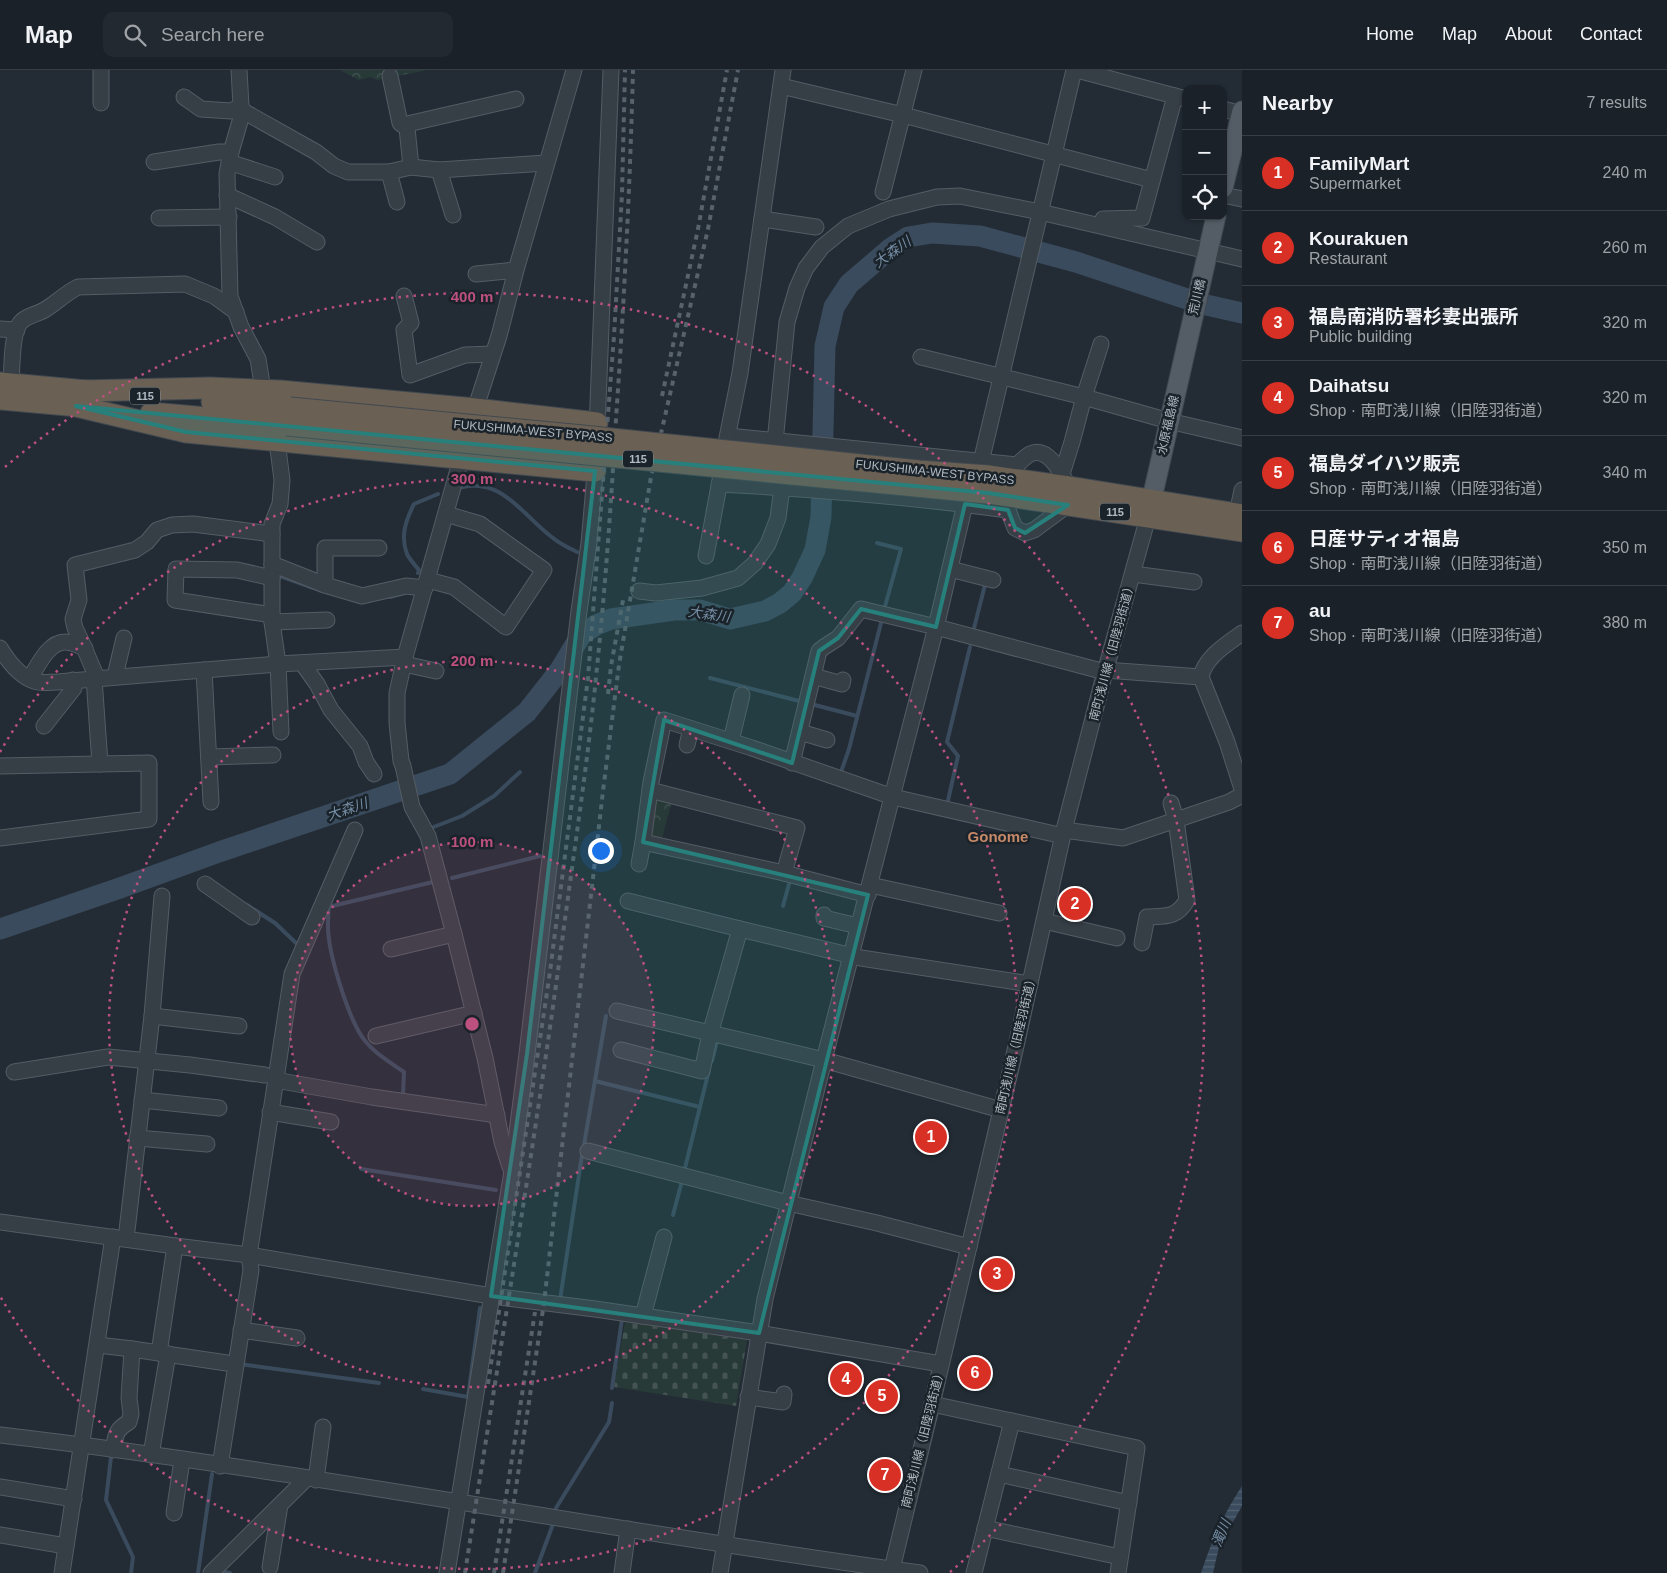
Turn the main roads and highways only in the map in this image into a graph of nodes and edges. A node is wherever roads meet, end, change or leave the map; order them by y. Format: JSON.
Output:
{"nodes":[{"id":1,"x":1242,"y":113,"type":"edge"},
{"id":2,"x":1226,"y":175,"type":"edge"},
{"id":3,"x":1215,"y":220,"type":"edge"},
{"id":4,"x":1189,"y":332,"type":"joint"},
{"id":5,"x":4,"y":389,"type":"edge"},
{"id":6,"x":79,"y":399,"type":"junction"},
{"id":7,"x":285,"y":425,"type":"junction"},
{"id":8,"x":597,"y":426,"type":"road end"},
{"id":9,"x":596,"y":467,"type":"road end"},
{"id":10,"x":1150,"y":509,"type":"junction"},
{"id":11,"x":1240,"y":520,"type":"edge"}],
"edges":[{"from":1,"to":2,"type":"main road"},
{"from":3,"to":4,"type":"main road","name":"荒川橋"},
{"from":4,"to":10,"type":"main road","name":"水原福島線"},
{"from":5,"to":6,"type":"highway","name":"FUKUSHIMA-WEST BYPASS","number":"115"},
{"from":6,"to":7,"type":"highway","name":"FUKUSHIMA-WEST BYPASS","number":"115"},
{"from":6,"to":7,"type":"highway"},
{"from":6,"to":8,"type":"highway"},
{"from":7,"to":9,"type":"highway"},
{"from":7,"to":10,"type":"highway","name":"FUKUSHIMA-WEST BYPASS","number":"115","bridge":true},
{"from":10,"to":11,"type":"highway","name":"FUKUSHIMA-WEST BYPASS","number":"115"}]}
